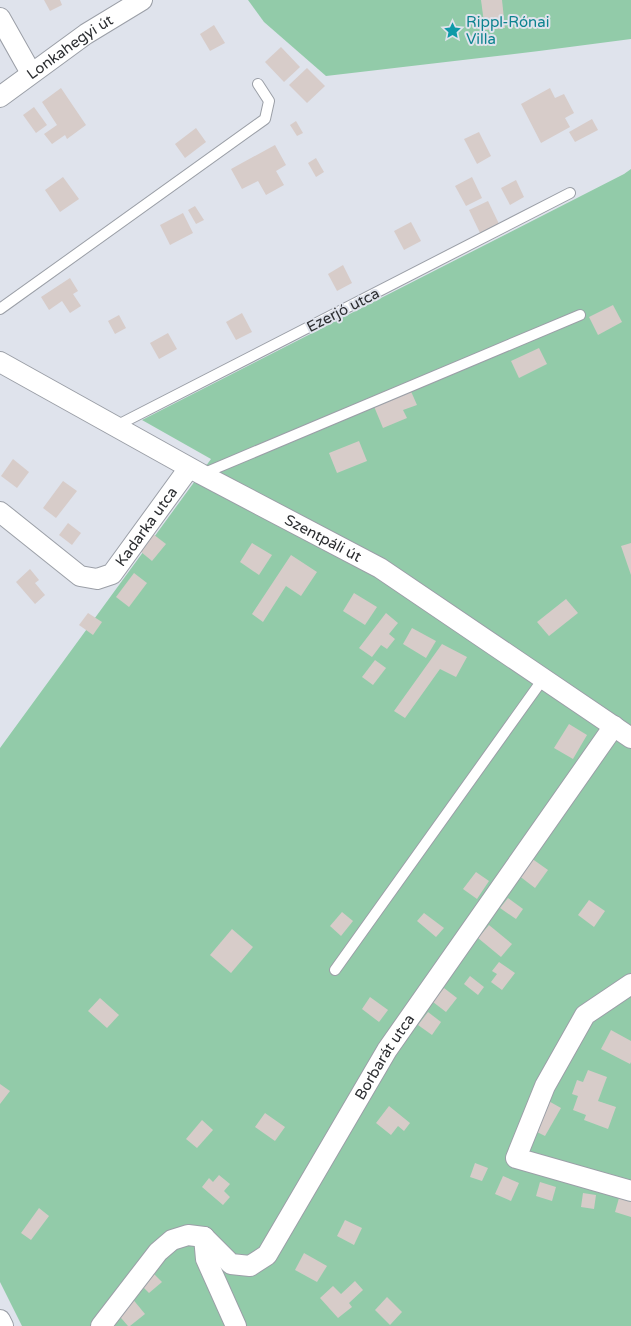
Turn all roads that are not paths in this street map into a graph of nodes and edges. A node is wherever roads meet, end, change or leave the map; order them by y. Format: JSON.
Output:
{"nodes":[{"id":1,"x":142,"y":0,"type":"edge"},
{"id":2,"x":0,"y":18,"type":"edge"},
{"id":3,"x":31,"y":73,"type":"junction"},
{"id":4,"x":258,"y":84,"type":"dead end"},
{"id":5,"x":0,"y":97,"type":"edge"},
{"id":6,"x":570,"y":194,"type":"dead end"},
{"id":7,"x":0,"y":308,"type":"edge"},
{"id":8,"x":580,"y":315,"type":"dead end"},
{"id":9,"x":0,"y":362,"type":"edge"},
{"id":10,"x":116,"y":426,"type":"junction"},
{"id":11,"x":195,"y":471,"type":"junction"},
{"id":12,"x":0,"y":512,"type":"edge"},
{"id":13,"x":543,"y":679,"type":"junction"},
{"id":14,"x":614,"y":726,"type":"junction"},
{"id":15,"x":631,"y":738,"type":"edge"},
{"id":16,"x":335,"y":970,"type":"dead end"},
{"id":17,"x":631,"y":984,"type":"edge"},
{"id":18,"x":631,"y":1191,"type":"edge"},
{"id":19,"x":204,"y":1237,"type":"junction"},
{"id":20,"x":0,"y":1320,"type":"edge"},
{"id":21,"x":3,"y":1326,"type":"edge"},
{"id":22,"x":101,"y":1326,"type":"edge"},
{"id":23,"x":236,"y":1326,"type":"edge"}],
"edges":[{"from":1,"to":3,"type":"street","name":"Lonkahegyi út"},
{"from":2,"to":3,"type":"street"},
{"from":3,"to":5,"type":"street","name":"Lonkahegyi út"},
{"from":4,"to":7,"type":"lane"},
{"from":6,"to":10,"type":"lane","name":"Ezerjó utca"},
{"from":8,"to":11,"type":"lane"},
{"from":9,"to":10,"type":"street","name":"Szentpáli út"},
{"from":10,"to":11,"type":"street","name":"Szentpáli út"},
{"from":11,"to":12,"type":"street","name":"Kadarka utca"},
{"from":11,"to":13,"type":"street","name":"Szentpáli út"},
{"from":13,"to":14,"type":"street","name":"Szentpáli út"},
{"from":13,"to":16,"type":"lane"},
{"from":14,"to":15,"type":"street","name":"Szentpáli út"},
{"from":14,"to":19,"type":"street","name":"Borbarát utca"},
{"from":17,"to":18,"type":"street"},
{"from":19,"to":22,"type":"street"},
{"from":19,"to":23,"type":"street"},
{"from":20,"to":21,"type":"street"}]}
